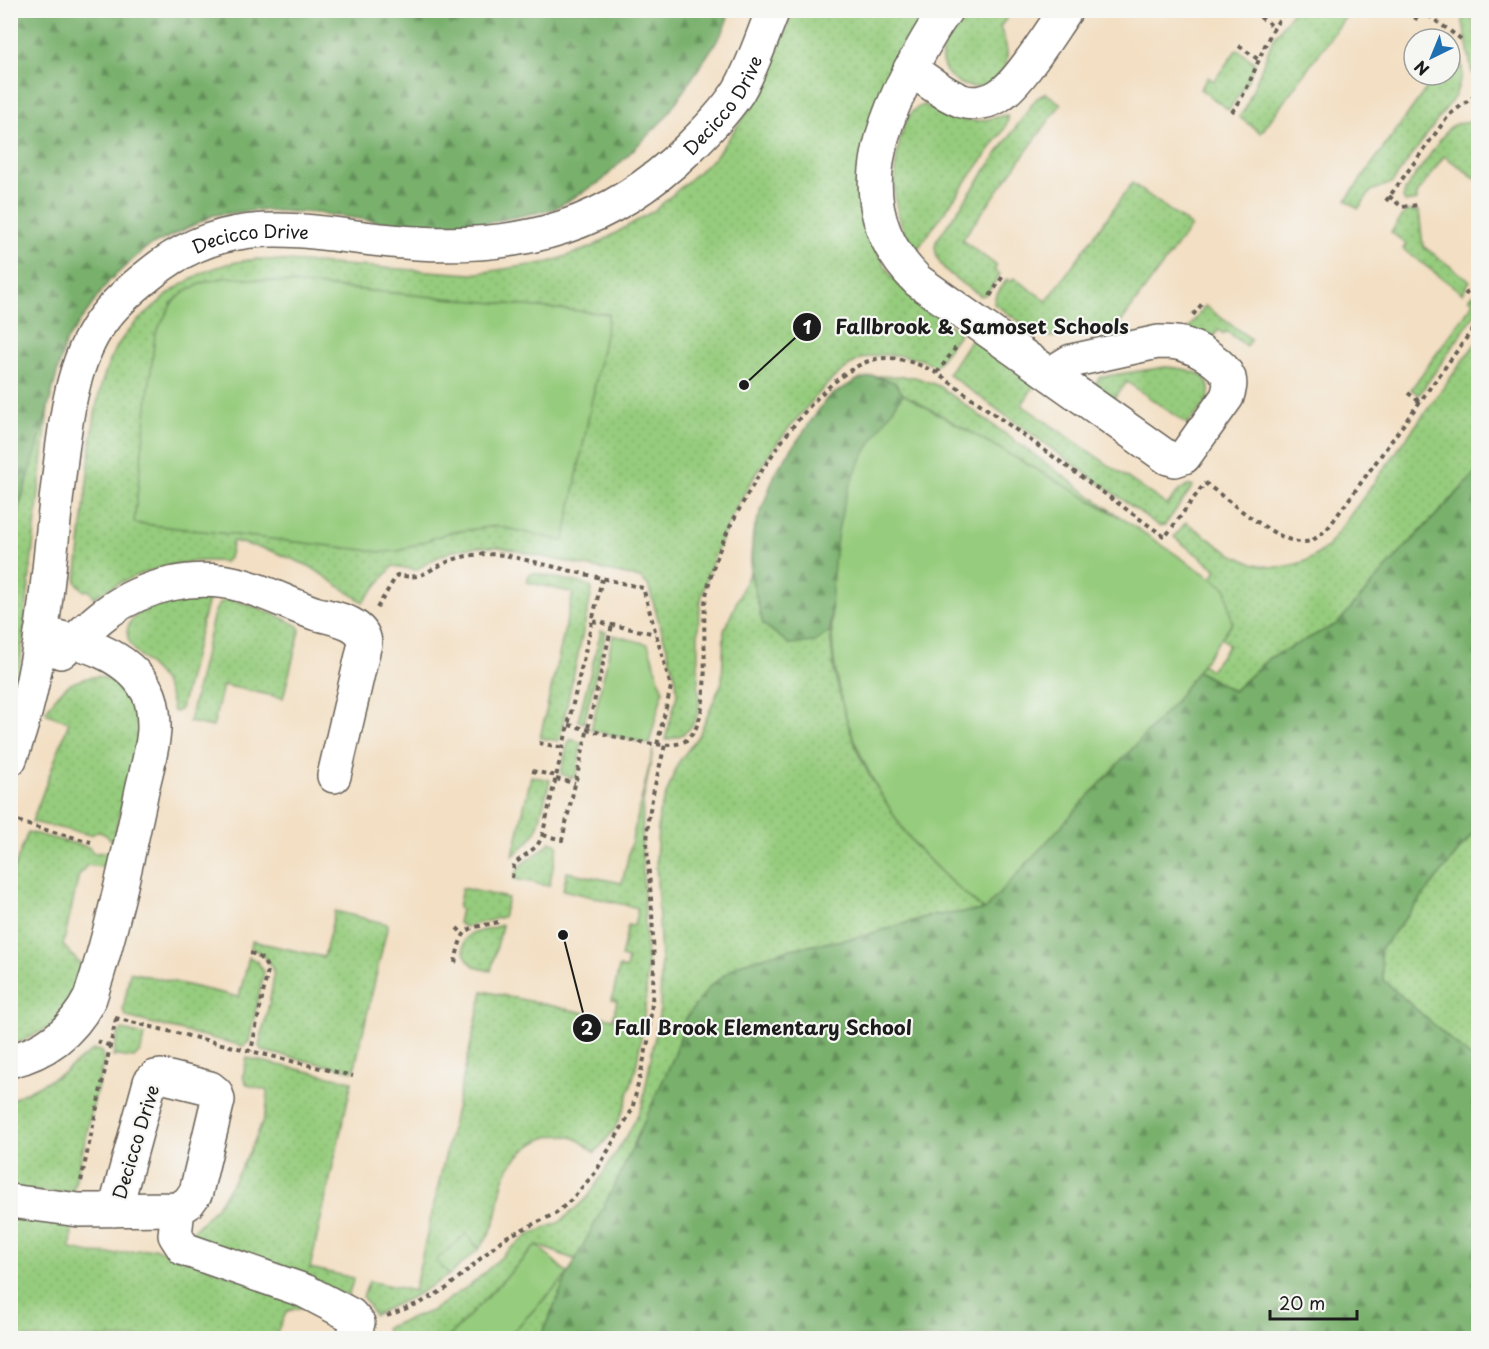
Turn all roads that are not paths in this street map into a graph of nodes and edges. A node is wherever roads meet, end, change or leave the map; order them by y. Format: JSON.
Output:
{"nodes":[{"id":1,"x":773,"y":10,"type":"edge"},
{"id":2,"x":946,"y":10,"type":"edge"},
{"id":3,"x":1066,"y":10,"type":"edge"},
{"id":4,"x":910,"y":69,"type":"junction"},
{"id":5,"x":1052,"y":376,"type":"junction"},
{"id":6,"x":40,"y":633,"type":"junction"},
{"id":7,"x":74,"y":641,"type":"junction"},
{"id":8,"x":36,"y":672,"type":"junction"},
{"id":9,"x":18,"y":716,"type":"edge"},
{"id":10,"x":10,"y":759,"type":"edge"},
{"id":11,"x":334,"y":776,"type":"dead end"},
{"id":12,"x":10,"y":1061,"type":"edge"},
{"id":13,"x":10,"y":1201,"type":"edge"},
{"id":14,"x":178,"y":1209,"type":"junction"},
{"id":15,"x":115,"y":1210,"type":"junction"},
{"id":16,"x":355,"y":1333,"type":"edge"}],
"edges":[{"from":1,"to":6,"type":"street","name":"Decicco Drive"},
{"from":2,"to":4,"type":"street"},
{"from":3,"to":4,"type":"street"},
{"from":4,"to":5,"type":"street"},
{"from":5,"to":5,"type":"street"},
{"from":6,"to":7,"type":"street"},
{"from":6,"to":8,"type":"street","name":"Decicco Drive"},
{"from":7,"to":8,"type":"street"},
{"from":7,"to":11,"type":"street"},
{"from":7,"to":12,"type":"street"},
{"from":8,"to":9,"type":"street","name":"Decicco Drive"},
{"from":9,"to":10,"type":"street","name":"Decicco Drive"},
{"from":13,"to":15,"type":"street"},
{"from":14,"to":15,"type":"street","name":"Decicco Drive"},
{"from":14,"to":15,"type":"street","name":"Decicco Drive"},
{"from":14,"to":16,"type":"street"}]}
